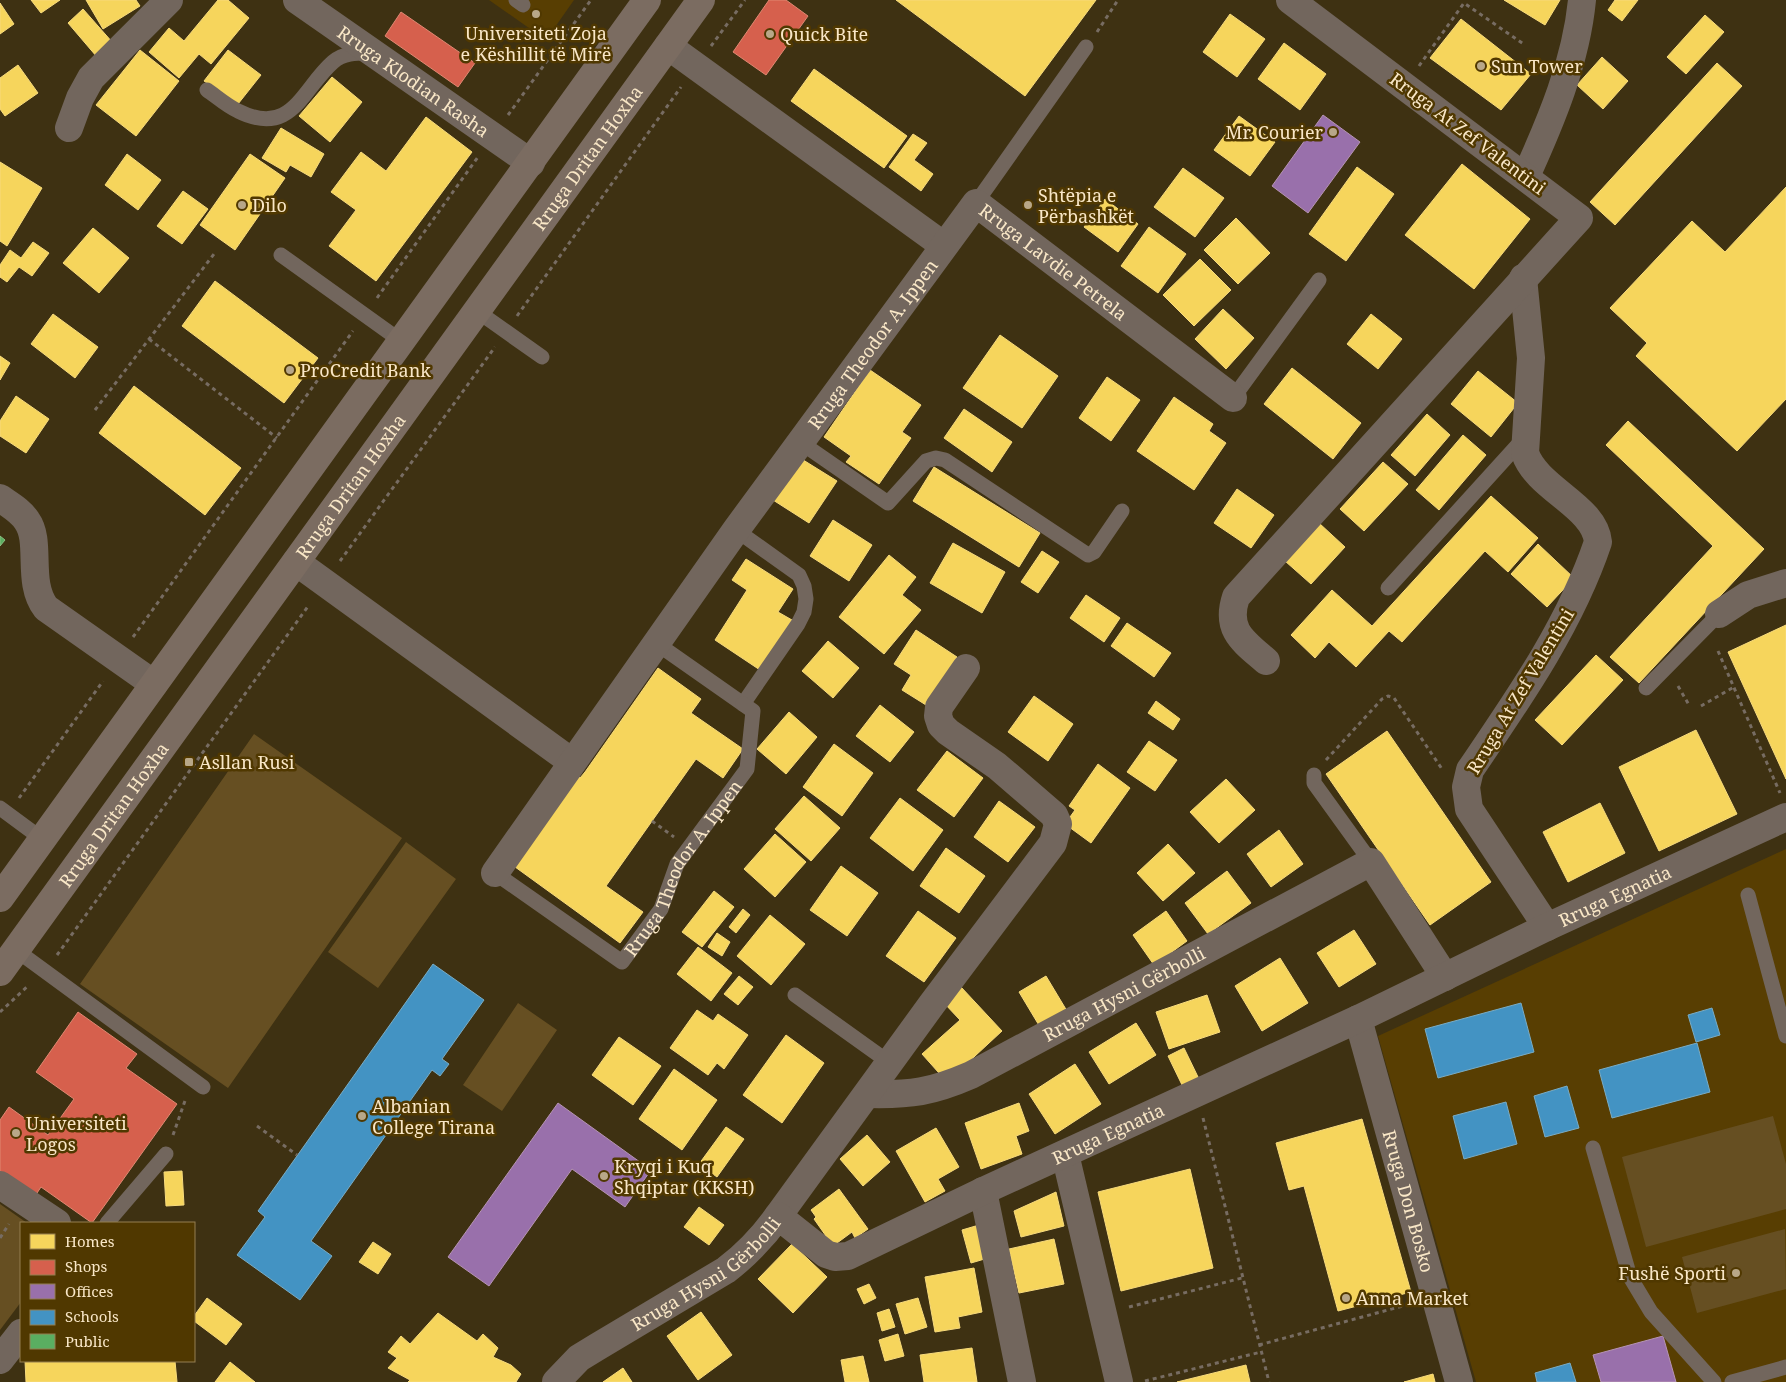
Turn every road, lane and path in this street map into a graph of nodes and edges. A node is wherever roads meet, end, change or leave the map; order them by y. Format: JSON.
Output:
{"nodes":[{"id":1,"x":169,"y":0,"type":"edge"},
{"id":2,"x":297,"y":0,"type":"edge"},
{"id":3,"x":591,"y":0,"type":"edge"},
{"id":4,"x":647,"y":0,"type":"edge"},
{"id":5,"x":702,"y":0,"type":"edge"},
{"id":6,"x":745,"y":0,"type":"edge"},
{"id":7,"x":1118,"y":0,"type":"edge"},
{"id":8,"x":1290,"y":0,"type":"edge"},
{"id":9,"x":1582,"y":0,"type":"edge"},
{"id":10,"x":1525,"y":45,"type":"dead end"},
{"id":11,"x":668,"y":46,"type":"junction"},
{"id":12,"x":1086,"y":46,"type":"joint"},
{"id":13,"x":370,"y":53,"type":"junction"},
{"id":14,"x":697,"y":66,"type":"junction"},
{"id":15,"x":1405,"y":86,"type":"junction"},
{"id":16,"x":206,"y":90,"type":"dead end"},
{"id":17,"x":69,"y":128,"type":"dead end"},
{"id":18,"x":492,"y":137,"type":"junction"},
{"id":19,"x":531,"y":163,"type":"junction"},
{"id":20,"x":1526,"y":176,"type":"junction"},
{"id":21,"x":976,"y":202,"type":"junction"},
{"id":22,"x":943,"y":245,"type":"junction"},
{"id":23,"x":214,"y":254,"type":"dead end"},
{"id":24,"x":281,"y":254,"type":"dead end"},
{"id":25,"x":1522,"y":278,"type":"junction"},
{"id":26,"x":1319,"y":280,"type":"dead end"},
{"id":27,"x":477,"y":311,"type":"junction"},
{"id":28,"x":365,"y":315,"type":"junction"},
{"id":29,"x":506,"y":332,"type":"junction"},
{"id":30,"x":149,"y":339,"type":"junction"},
{"id":31,"x":401,"y":341,"type":"junction"},
{"id":32,"x":542,"y":357,"type":"dead end"},
{"id":33,"x":1233,"y":398,"type":"joint"},
{"id":34,"x":95,"y":410,"type":"dead end"},
{"id":35,"x":1525,"y":437,"type":"junction"},
{"id":36,"x":277,"y":438,"type":"junction"},
{"id":37,"x":800,"y":442,"type":"junction"},
{"id":38,"x":0,"y":498,"type":"edge"},
{"id":39,"x":1122,"y":511,"type":"dead end"},
{"id":40,"x":736,"y":530,"type":"junction"},
{"id":41,"x":296,"y":562,"type":"junction"},
{"id":42,"x":324,"y":583,"type":"junction"},
{"id":43,"x":1786,"y":583,"type":"edge"},
{"id":44,"x":1388,"y":588,"type":"dead end"},
{"id":45,"x":1719,"y":614,"type":"joint"},
{"id":46,"x":656,"y":643,"type":"junction"},
{"id":47,"x":1718,"y":651,"type":"dead end"},
{"id":48,"x":118,"y":659,"type":"junction"},
{"id":49,"x":1266,"y":661,"type":"dead end"},
{"id":50,"x":966,"y":668,"type":"dead end"},
{"id":51,"x":154,"y":684,"type":"junction"},
{"id":52,"x":1678,"y":685,"type":"dead end"},
{"id":53,"x":1734,"y":687,"type":"junction"},
{"id":54,"x":1646,"y":688,"type":"dead end"},
{"id":55,"x":743,"y":704,"type":"junction"},
{"id":56,"x":1689,"y":705,"type":"dead end"},
{"id":57,"x":1701,"y":706,"type":"dead end"},
{"id":58,"x":572,"y":762,"type":"junction"},
{"id":59,"x":1314,"y":775,"type":"joint"},
{"id":60,"x":1784,"y":807,"type":"edge"},
{"id":61,"x":1469,"y":809,"type":"junction"},
{"id":62,"x":4,"y":811,"type":"edge"},
{"id":63,"x":652,"y":821,"type":"dead end"},
{"id":64,"x":660,"y":827,"type":"dead end"},
{"id":65,"x":42,"y":839,"type":"junction"},
{"id":66,"x":1370,"y":862,"type":"junction"},
{"id":67,"x":495,"y":873,"type":"joint"},
{"id":68,"x":1748,"y":895,"type":"dead end"},
{"id":69,"x":0,"y":898,"type":"edge"},
{"id":70,"x":1547,"y":927,"type":"junction"},
{"id":71,"x":16,"y":950,"type":"junction"},
{"id":72,"x":45,"y":971,"type":"junction"},
{"id":73,"x":0,"y":972,"type":"edge"},
{"id":74,"x":1445,"y":977,"type":"junction"},
{"id":75,"x":795,"y":995,"type":"dead end"},
{"id":76,"x":0,"y":1012,"type":"edge"},
{"id":77,"x":1358,"y":1019,"type":"junction"},
{"id":78,"x":1786,"y":1036,"type":"edge"},
{"id":79,"x":890,"y":1063,"type":"junction"},
{"id":80,"x":198,"y":1083,"type":"joint"},
{"id":81,"x":868,"y":1094,"type":"junction"},
{"id":82,"x":257,"y":1126,"type":"dead end"},
{"id":83,"x":1210,"y":1148,"type":"dead end"},
{"id":84,"x":1593,"y":1148,"type":"dead end"},
{"id":85,"x":166,"y":1154,"type":"joint"},
{"id":86,"x":1065,"y":1154,"type":"junction"},
{"id":87,"x":297,"y":1155,"type":"dead end"},
{"id":88,"x":0,"y":1185,"type":"edge"},
{"id":89,"x":983,"y":1191,"type":"junction"},
{"id":90,"x":778,"y":1216,"type":"junction"},
{"id":91,"x":56,"y":1222,"type":"edge"},
{"id":92,"x":108,"y":1222,"type":"edge"},
{"id":93,"x":1242,"y":1278,"type":"junction"},
{"id":94,"x":1437,"y":1296,"type":"junction"},
{"id":95,"x":1135,"y":1306,"type":"dead end"},
{"id":96,"x":20,"y":1334,"type":"edge"},
{"id":97,"x":1259,"y":1345,"type":"junction"},
{"id":98,"x":1261,"y":1352,"type":"junction"},
{"id":99,"x":0,"y":1360,"type":"edge"},
{"id":100,"x":1786,"y":1367,"type":"edge"},
{"id":101,"x":1150,"y":1380,"type":"dead end"},
{"id":102,"x":556,"y":1382,"type":"edge"},
{"id":103,"x":1022,"y":1382,"type":"edge"},
{"id":104,"x":1119,"y":1382,"type":"edge"},
{"id":105,"x":1269,"y":1382,"type":"edge"},
{"id":106,"x":1459,"y":1382,"type":"edge"},
{"id":107,"x":1714,"y":1382,"type":"edge"},
{"id":108,"x":1732,"y":1382,"type":"edge"}],
"edges":[{"from":1,"to":17,"type":"street"},
{"from":2,"to":13,"type":"street","name":"Rruga Klodian Rasha"},
{"from":3,"to":18,"type":"path"},
{"from":4,"to":19,"type":"main road"},
{"from":5,"to":11,"type":"main road","name":"Rruga Dritan Hoxha"},
{"from":6,"to":14,"type":"path"},
{"from":7,"to":12,"type":"path"},
{"from":8,"to":15,"type":"street","name":"Rruga At Zef Valentini"},
{"from":9,"to":20,"type":"street"},
{"from":10,"to":15,"type":"path"},
{"from":11,"to":14,"type":"street"},
{"from":11,"to":27,"type":"main road","name":"Rruga Dritan Hoxha"},
{"from":12,"to":21,"type":"lane"},
{"from":13,"to":16,"type":"lane"},
{"from":13,"to":18,"type":"street","name":"Rruga Klodian Rasha"},
{"from":14,"to":22,"type":"street"},
{"from":14,"to":29,"type":"path"},
{"from":15,"to":20,"type":"street","name":"Rruga At Zef Valentini"},
{"from":18,"to":19,"type":"street","name":"Rruga Klodian Rasha"},
{"from":18,"to":28,"type":"path"},
{"from":19,"to":31,"type":"main road"},
{"from":20,"to":25,"type":"street","name":"Rruga At Zef Valentini"},
{"from":21,"to":22,"type":"street","name":"Rruga Lavdie Petrela"},
{"from":21,"to":33,"type":"street","name":"Rruga Lavdie Petrela"},
{"from":22,"to":37,"type":"street","name":"Rruga Theodor A. Ippen"},
{"from":23,"to":30,"type":"path"},
{"from":24,"to":28,"type":"lane"},
{"from":25,"to":35,"type":"street","name":"Rruga At Zef Valentini"},
{"from":25,"to":49,"type":"street","name":"Rruga At Zef Valentini"},
{"from":26,"to":33,"type":"lane","name":"Rruga Lavdie Petrela"},
{"from":27,"to":29,"type":"lane"},
{"from":27,"to":41,"type":"main road","name":"Rruga Dritan Hoxha"},
{"from":28,"to":31,"type":"lane"},
{"from":28,"to":36,"type":"path"},
{"from":29,"to":32,"type":"lane"},
{"from":29,"to":42,"type":"path"},
{"from":30,"to":34,"type":"path"},
{"from":30,"to":36,"type":"path"},
{"from":31,"to":51,"type":"main road"},
{"from":35,"to":44,"type":"lane"},
{"from":35,"to":61,"type":"street","name":"Rruga At Zef Valentini"},
{"from":36,"to":48,"type":"path"},
{"from":37,"to":39,"type":"lane","name":"Rruga Theodor A. Ippen"},
{"from":37,"to":40,"type":"street","name":"Rruga Theodor A. Ippen"},
{"from":38,"to":48,"type":"street"},
{"from":40,"to":46,"type":"street","name":"Rruga Theodor A. Ippen"},
{"from":40,"to":55,"type":"lane"},
{"from":41,"to":42,"type":"street"},
{"from":41,"to":71,"type":"main road","name":"Rruga Dritan Hoxha"},
{"from":42,"to":58,"type":"street"},
{"from":42,"to":72,"type":"path"},
{"from":43,"to":45,"type":"street"},
{"from":45,"to":54,"type":"lane"},
{"from":46,"to":55,"type":"lane"},
{"from":46,"to":58,"type":"street","name":"Rruga Theodor A. Ippen"},
{"from":47,"to":53,"type":"path"},
{"from":48,"to":51,"type":"street"},
{"from":48,"to":62,"type":"path"},
{"from":50,"to":79,"type":"street","name":"Rruga Hysni Gërbolli"},
{"from":51,"to":65,"type":"main road"},
{"from":52,"to":56,"type":"path"},
{"from":53,"to":57,"type":"path"},
{"from":53,"to":60,"type":"path"},
{"from":55,"to":67,"type":"lane","name":"Rruga Theodor A. Ippen"},
{"from":58,"to":67,"type":"street","name":"Rruga Theodor A. Ippen"},
{"from":59,"to":61,"type":"path"},
{"from":59,"to":66,"type":"lane"},
{"from":60,"to":70,"type":"street","name":"Rruga Egnatia"},
{"from":61,"to":70,"type":"street","name":"Rruga At Zef Valentini"},
{"from":62,"to":65,"type":"lane"},
{"from":63,"to":64,"type":"path"},
{"from":65,"to":69,"type":"main road"},
{"from":66,"to":74,"type":"street"},
{"from":66,"to":81,"type":"street","name":"Rruga Hysni Gërbolli"},
{"from":68,"to":78,"type":"lane"},
{"from":70,"to":74,"type":"street","name":"Rruga Egnatia"},
{"from":71,"to":72,"type":"lane"},
{"from":71,"to":73,"type":"main road","name":"Rruga Dritan Hoxha"},
{"from":72,"to":76,"type":"path"},
{"from":72,"to":80,"type":"lane"},
{"from":74,"to":77,"type":"street","name":"Rruga Egnatia"},
{"from":75,"to":79,"type":"lane"},
{"from":77,"to":86,"type":"street","name":"Rruga Egnatia"},
{"from":77,"to":94,"type":"street","name":"Rruga Don Bosko"},
{"from":79,"to":81,"type":"street","name":"Rruga Hysni Gërbolli"},
{"from":80,"to":85,"type":"path"},
{"from":81,"to":90,"type":"street","name":"Rruga Hysni Gërbolli"},
{"from":82,"to":87,"type":"path"},
{"from":83,"to":93,"type":"path"},
{"from":84,"to":107,"type":"lane"},
{"from":85,"to":92,"type":"lane"},
{"from":86,"to":89,"type":"street","name":"Rruga Egnatia"},
{"from":86,"to":104,"type":"street"},
{"from":88,"to":91,"type":"street"},
{"from":89,"to":90,"type":"street","name":"Rruga Egnatia"},
{"from":89,"to":103,"type":"street"},
{"from":90,"to":102,"type":"street","name":"Rruga Hysni Gërbolli"},
{"from":93,"to":95,"type":"path"},
{"from":93,"to":97,"type":"path"},
{"from":94,"to":97,"type":"path"},
{"from":94,"to":106,"type":"street","name":"Rruga Don Bosko"},
{"from":96,"to":99,"type":"street"},
{"from":97,"to":98,"type":"path"},
{"from":98,"to":101,"type":"path"},
{"from":98,"to":105,"type":"path"},
{"from":100,"to":108,"type":"lane"}]}
